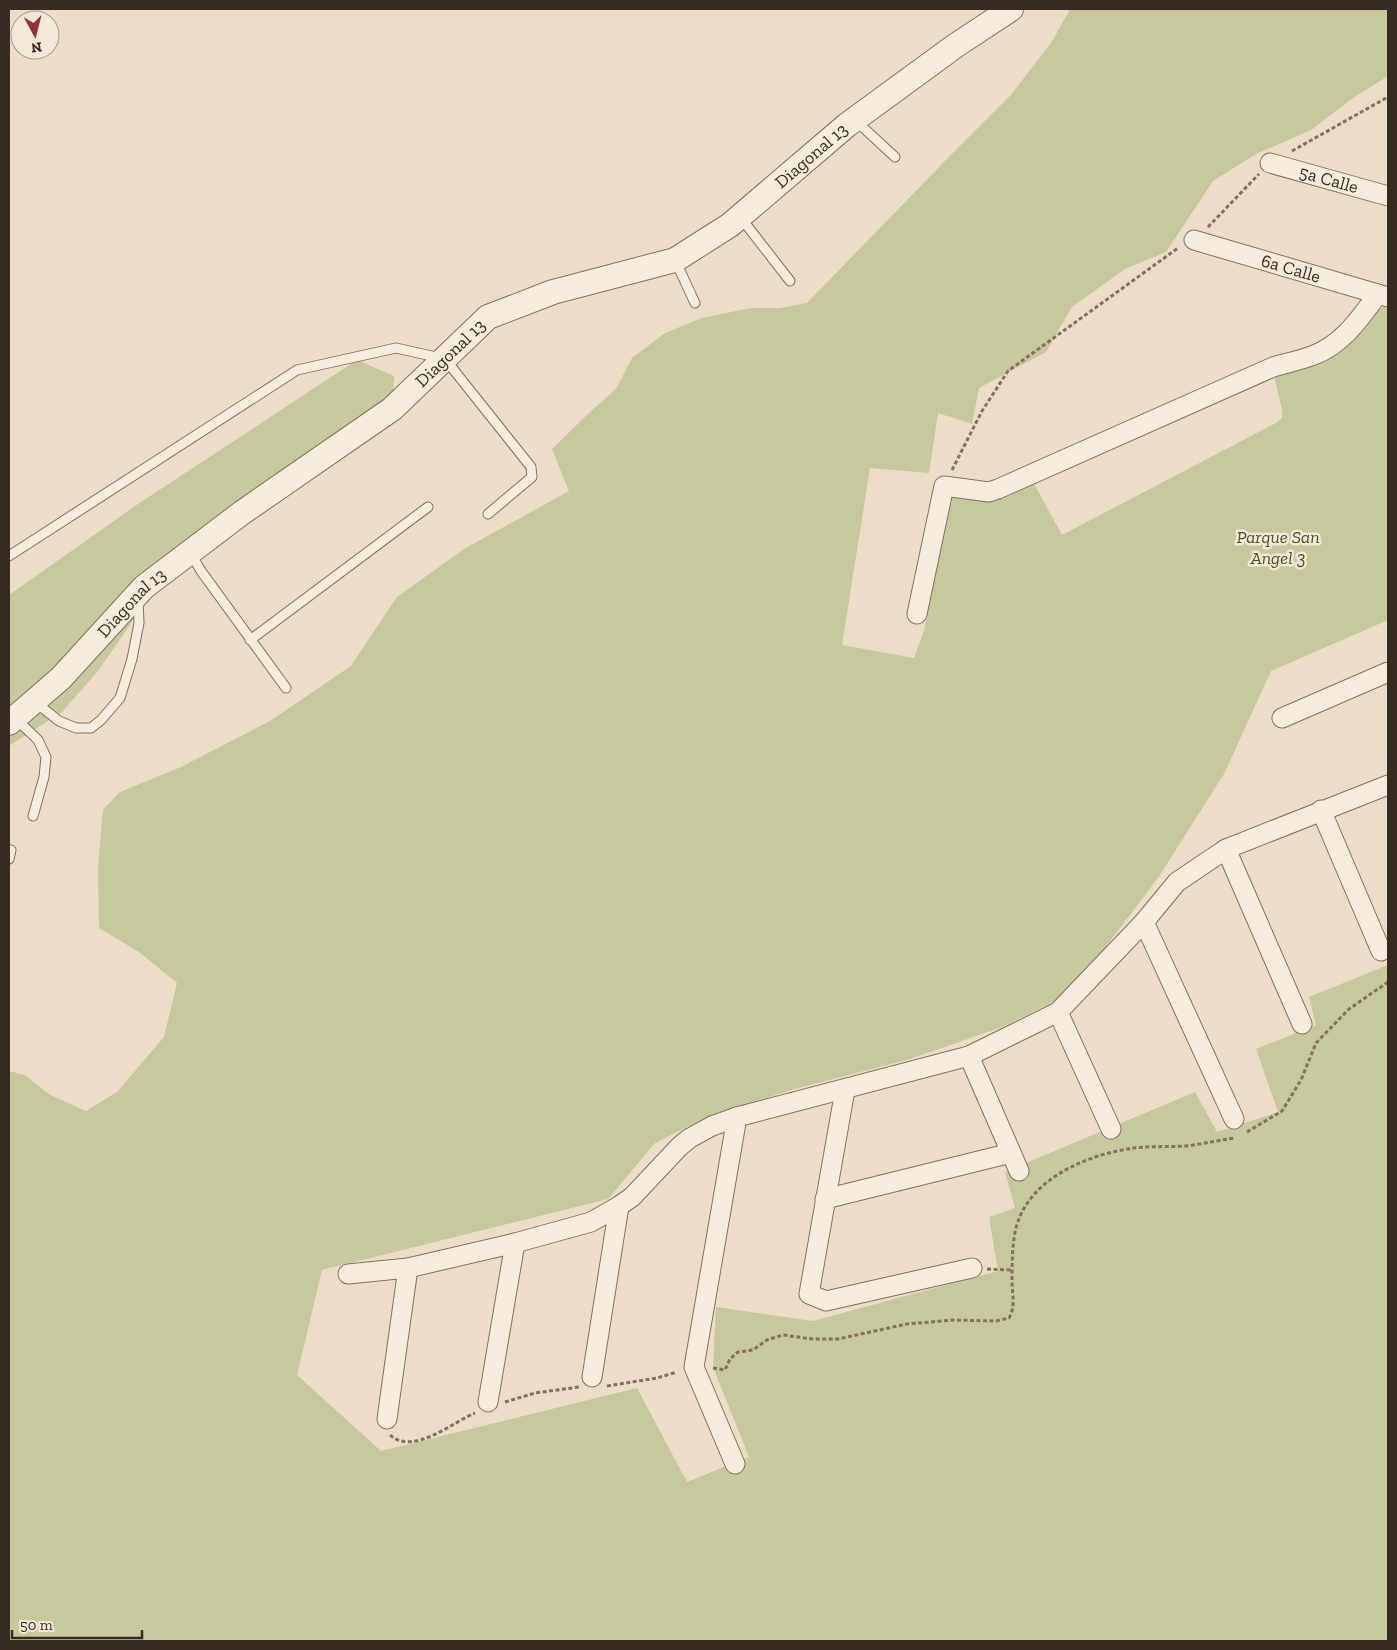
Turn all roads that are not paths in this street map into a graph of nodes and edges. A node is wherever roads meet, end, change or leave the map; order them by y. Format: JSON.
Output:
{"nodes":[{"id":1,"x":1011,"y":9,"type":"edge"},
{"id":2,"x":854,"y":119,"type":"junction"},
{"id":3,"x":895,"y":157,"type":"dead end"},
{"id":4,"x":1270,"y":163,"type":"road end"},
{"id":5,"x":1388,"y":196,"type":"edge"},
{"id":6,"x":740,"y":216,"type":"junction"},
{"id":7,"x":1194,"y":240,"type":"road end"},
{"id":8,"x":675,"y":260,"type":"junction"},
{"id":9,"x":790,"y":281,"type":"dead end"},
{"id":10,"x":1383,"y":296,"type":"edge"},
{"id":11,"x":695,"y":303,"type":"dead end"},
{"id":12,"x":445,"y":359,"type":"junction"},
{"id":13,"x":428,"y":507,"type":"dead end"},
{"id":14,"x":488,"y":514,"type":"dead end"},
{"id":15,"x":190,"y":552,"type":"junction"},
{"id":16,"x":9,"y":556,"type":"edge"},
{"id":17,"x":138,"y":593,"type":"junction"},
{"id":18,"x":917,"y":614,"type":"dead end"},
{"id":19,"x":250,"y":640,"type":"junction"},
{"id":20,"x":1388,"y":672,"type":"edge"},
{"id":21,"x":286,"y":688,"type":"dead end"},
{"id":22,"x":34,"y":701,"type":"junction"},
{"id":23,"x":1282,"y":718,"type":"dead end"},
{"id":24,"x":12,"y":720,"type":"edge"},
{"id":25,"x":1388,"y":785,"type":"edge"},
{"id":26,"x":1321,"y":810,"type":"junction"},
{"id":27,"x":33,"y":816,"type":"dead end"},
{"id":28,"x":1226,"y":849,"type":"junction"},
{"id":29,"x":1144,"y":922,"type":"junction"},
{"id":30,"x":1381,"y":951,"type":"dead end"},
{"id":31,"x":1058,"y":1012,"type":"junction"},
{"id":32,"x":1302,"y":1024,"type":"dead end"},
{"id":33,"x":969,"y":1056,"type":"junction"},
{"id":34,"x":845,"y":1090,"type":"junction"},
{"id":35,"x":738,"y":1117,"type":"junction"},
{"id":36,"x":1240,"y":1126,"type":"road end"},
{"id":37,"x":1111,"y":1129,"type":"dead end"},
{"id":38,"x":1011,"y":1153,"type":"junction"},
{"id":39,"x":1019,"y":1171,"type":"dead end"},
{"id":40,"x":825,"y":1199,"type":"junction"},
{"id":41,"x":620,"y":1206,"type":"junction"},
{"id":42,"x":515,"y":1242,"type":"junction"},
{"id":43,"x":408,"y":1268,"type":"junction"},
{"id":44,"x":972,"y":1268,"type":"road end"},
{"id":45,"x":348,"y":1274,"type":"dead end"},
{"id":46,"x":593,"y":1384,"type":"road end"},
{"id":47,"x":489,"y":1406,"type":"road end"},
{"id":48,"x":387,"y":1419,"type":"road end"},
{"id":49,"x":735,"y":1464,"type":"dead end"}],
"edges":[{"from":1,"to":2,"type":"street","name":"Diagonal 13"},
{"from":2,"to":3,"type":"lane"},
{"from":2,"to":6,"type":"street","name":"Diagonal 13"},
{"from":4,"to":5,"type":"street","name":"5a Calle"},
{"from":6,"to":8,"type":"street","name":"Diagonal 13"},
{"from":6,"to":9,"type":"lane"},
{"from":7,"to":10,"type":"street","name":"6a Calle"},
{"from":8,"to":11,"type":"lane"},
{"from":8,"to":12,"type":"street","name":"Diagonal 13"},
{"from":10,"to":18,"type":"street"},
{"from":12,"to":14,"type":"lane"},
{"from":12,"to":15,"type":"street","name":"Diagonal 13"},
{"from":12,"to":16,"type":"lane"},
{"from":13,"to":19,"type":"lane"},
{"from":15,"to":17,"type":"street","name":"Diagonal 13"},
{"from":15,"to":19,"type":"lane"},
{"from":17,"to":22,"type":"street","name":"Diagonal 13"},
{"from":17,"to":22,"type":"lane"},
{"from":19,"to":21,"type":"lane"},
{"from":20,"to":23,"type":"street"},
{"from":22,"to":24,"type":"street","name":"Diagonal 13"},
{"from":24,"to":27,"type":"lane"},
{"from":25,"to":26,"type":"street"},
{"from":26,"to":28,"type":"street"},
{"from":26,"to":30,"type":"street"},
{"from":28,"to":29,"type":"street"},
{"from":28,"to":32,"type":"street"},
{"from":29,"to":31,"type":"street"},
{"from":29,"to":36,"type":"street"},
{"from":31,"to":33,"type":"street"},
{"from":31,"to":37,"type":"street"},
{"from":33,"to":34,"type":"street"},
{"from":33,"to":38,"type":"street"},
{"from":34,"to":35,"type":"street"},
{"from":34,"to":40,"type":"street"},
{"from":35,"to":41,"type":"street"},
{"from":35,"to":49,"type":"street"},
{"from":38,"to":39,"type":"street"},
{"from":38,"to":40,"type":"street"},
{"from":40,"to":44,"type":"street"},
{"from":41,"to":42,"type":"street"},
{"from":41,"to":46,"type":"street"},
{"from":42,"to":43,"type":"street"},
{"from":42,"to":47,"type":"street"},
{"from":43,"to":45,"type":"street"},
{"from":43,"to":48,"type":"street"}]}
